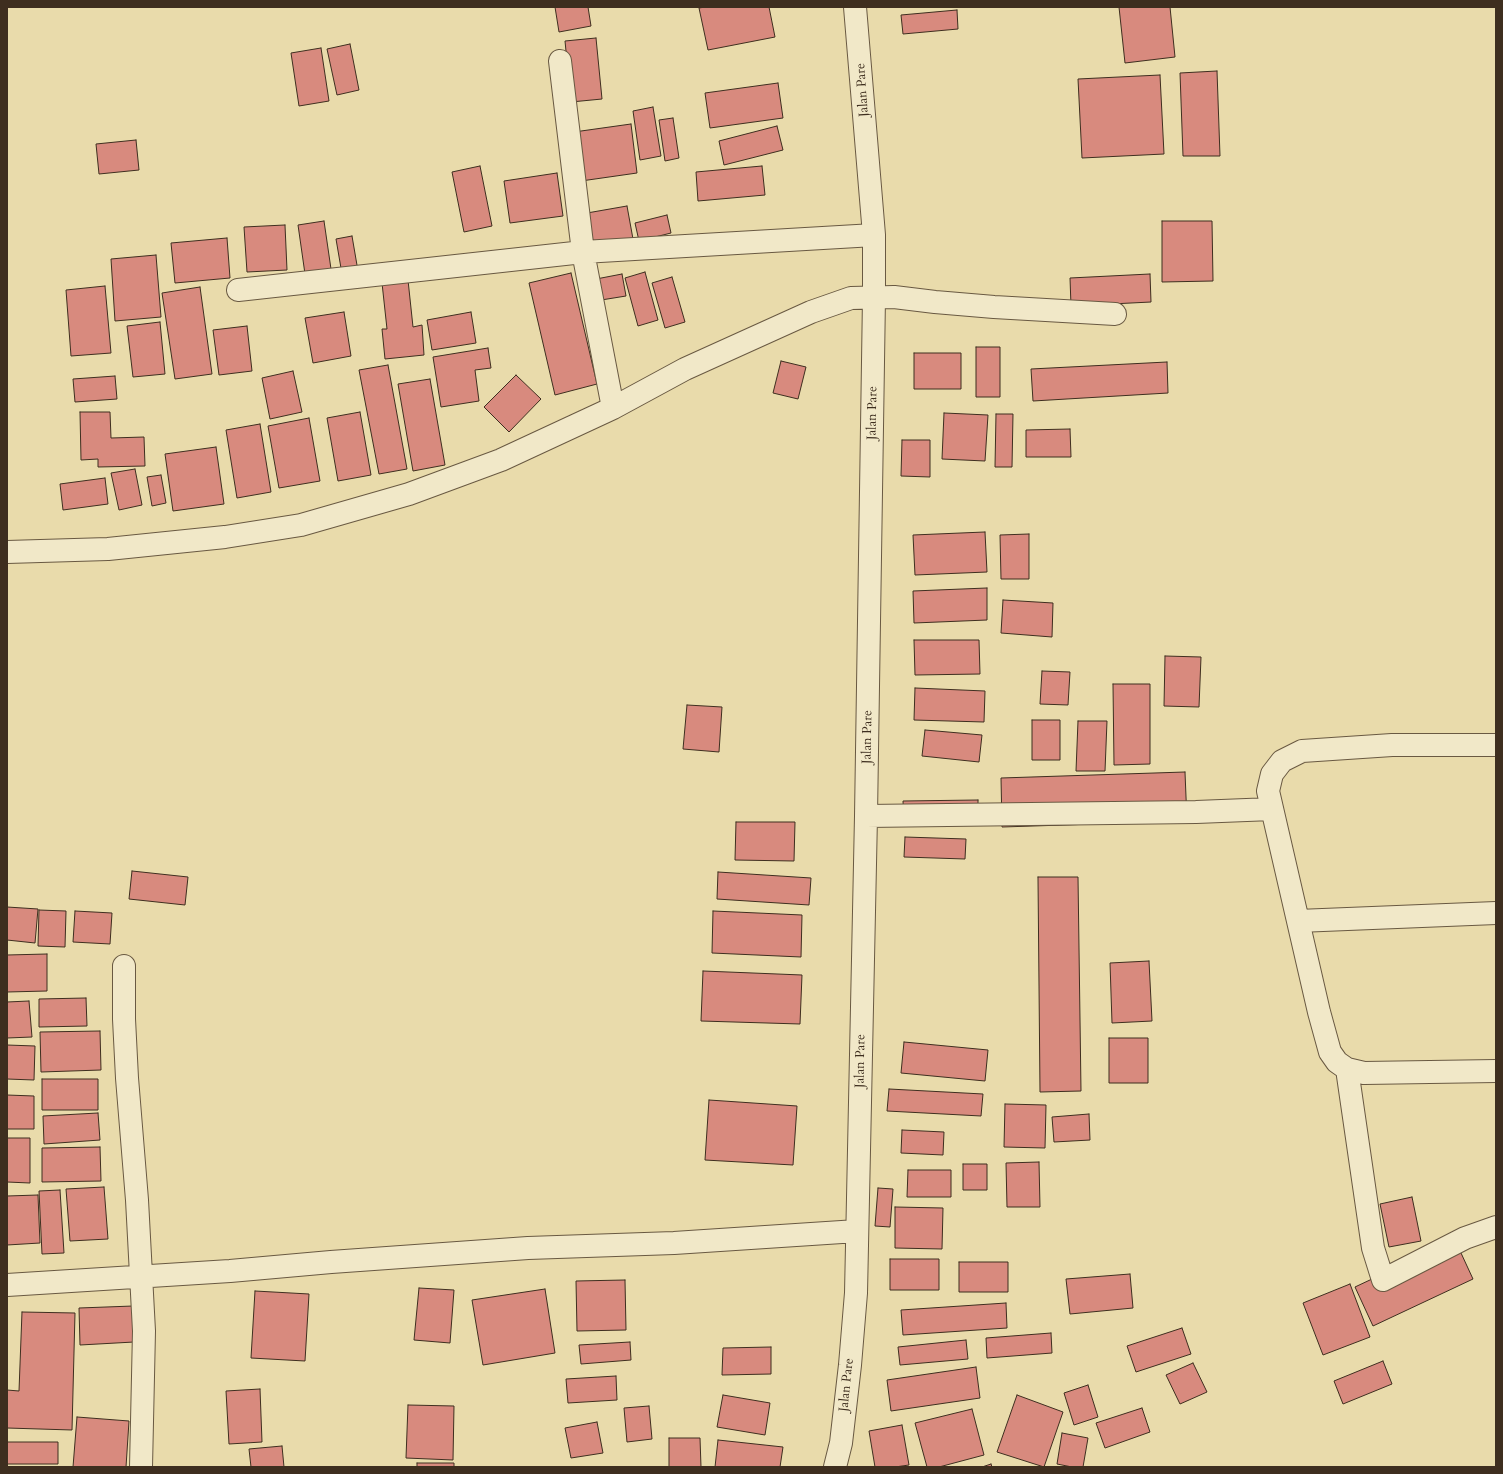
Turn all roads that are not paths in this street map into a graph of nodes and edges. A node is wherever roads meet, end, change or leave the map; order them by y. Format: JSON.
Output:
{"nodes":[{"id":1,"x":855,"y":7,"type":"edge"},
{"id":2,"x":560,"y":61,"type":"dead end"},
{"id":3,"x":874,"y":235,"type":"junction"},
{"id":4,"x":583,"y":252,"type":"junction"},
{"id":5,"x":238,"y":290,"type":"dead end"},
{"id":6,"x":874,"y":297,"type":"junction"},
{"id":7,"x":1115,"y":314,"type":"dead end"},
{"id":8,"x":613,"y":408,"type":"junction"},
{"id":9,"x":7,"y":552,"type":"edge"},
{"id":10,"x":1496,"y":745,"type":"edge"},
{"id":11,"x":1272,"y":809,"type":"junction"},
{"id":12,"x":866,"y":816,"type":"junction"},
{"id":13,"x":1496,"y":913,"type":"edge"},
{"id":14,"x":1298,"y":921,"type":"junction"},
{"id":15,"x":124,"y":966,"type":"dead end"},
{"id":16,"x":1346,"y":1069,"type":"junction"},
{"id":17,"x":1496,"y":1070,"type":"edge"},
{"id":18,"x":1496,"y":1227,"type":"edge"},
{"id":19,"x":857,"y":1231,"type":"junction"},
{"id":20,"x":140,"y":1277,"type":"junction"},
{"id":21,"x":7,"y":1285,"type":"edge"},
{"id":22,"x":141,"y":1467,"type":"edge"},
{"id":23,"x":835,"y":1467,"type":"edge"}],
"edges":[{"from":1,"to":3,"type":"street","name":"Jalan Pare"},
{"from":2,"to":4,"type":"street"},
{"from":3,"to":4,"type":"street"},
{"from":3,"to":6,"type":"street","name":"Jalan Pare"},
{"from":4,"to":5,"type":"street"},
{"from":4,"to":8,"type":"street"},
{"from":6,"to":7,"type":"street"},
{"from":6,"to":8,"type":"street"},
{"from":6,"to":12,"type":"street","name":"Jalan Pare"},
{"from":8,"to":9,"type":"street"},
{"from":10,"to":11,"type":"street"},
{"from":11,"to":12,"type":"street"},
{"from":11,"to":14,"type":"street"},
{"from":12,"to":19,"type":"street","name":"Jalan Pare"},
{"from":13,"to":14,"type":"street"},
{"from":14,"to":16,"type":"street"},
{"from":15,"to":20,"type":"street"},
{"from":16,"to":17,"type":"street"},
{"from":16,"to":18,"type":"street"},
{"from":19,"to":20,"type":"street"},
{"from":19,"to":23,"type":"street","name":"Jalan Pare"},
{"from":20,"to":21,"type":"street"},
{"from":20,"to":22,"type":"street"}]}
